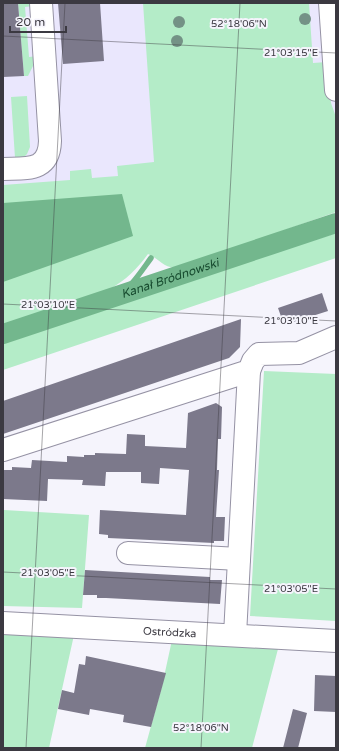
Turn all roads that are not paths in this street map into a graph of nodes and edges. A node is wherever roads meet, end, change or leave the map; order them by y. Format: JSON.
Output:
{"nodes":[{"id":1,"x":41,"y":3,"type":"edge"},
{"id":2,"x":330,"y":3,"type":"edge"},
{"id":3,"x":336,"y":90,"type":"edge"},
{"id":4,"x":3,"y":170,"type":"edge"},
{"id":5,"x":336,"y":337,"type":"edge"},
{"id":6,"x":249,"y":371,"type":"junction"},
{"id":7,"x":3,"y":450,"type":"edge"},
{"id":8,"x":128,"y":553,"type":"dead end"},
{"id":9,"x":239,"y":559,"type":"junction"},
{"id":10,"x":3,"y":623,"type":"edge"},
{"id":11,"x":235,"y":635,"type":"junction"},
{"id":12,"x":336,"y":641,"type":"edge"}],
"edges":[{"from":1,"to":4,"type":"street"},
{"from":2,"to":3,"type":"street"},
{"from":5,"to":6,"type":"street"},
{"from":6,"to":7,"type":"street"},
{"from":6,"to":9,"type":"street"},
{"from":8,"to":9,"type":"street"},
{"from":9,"to":11,"type":"street"},
{"from":10,"to":11,"type":"street","name":"Ostródzka"},
{"from":11,"to":12,"type":"street","name":"Ostródzka"}]}
